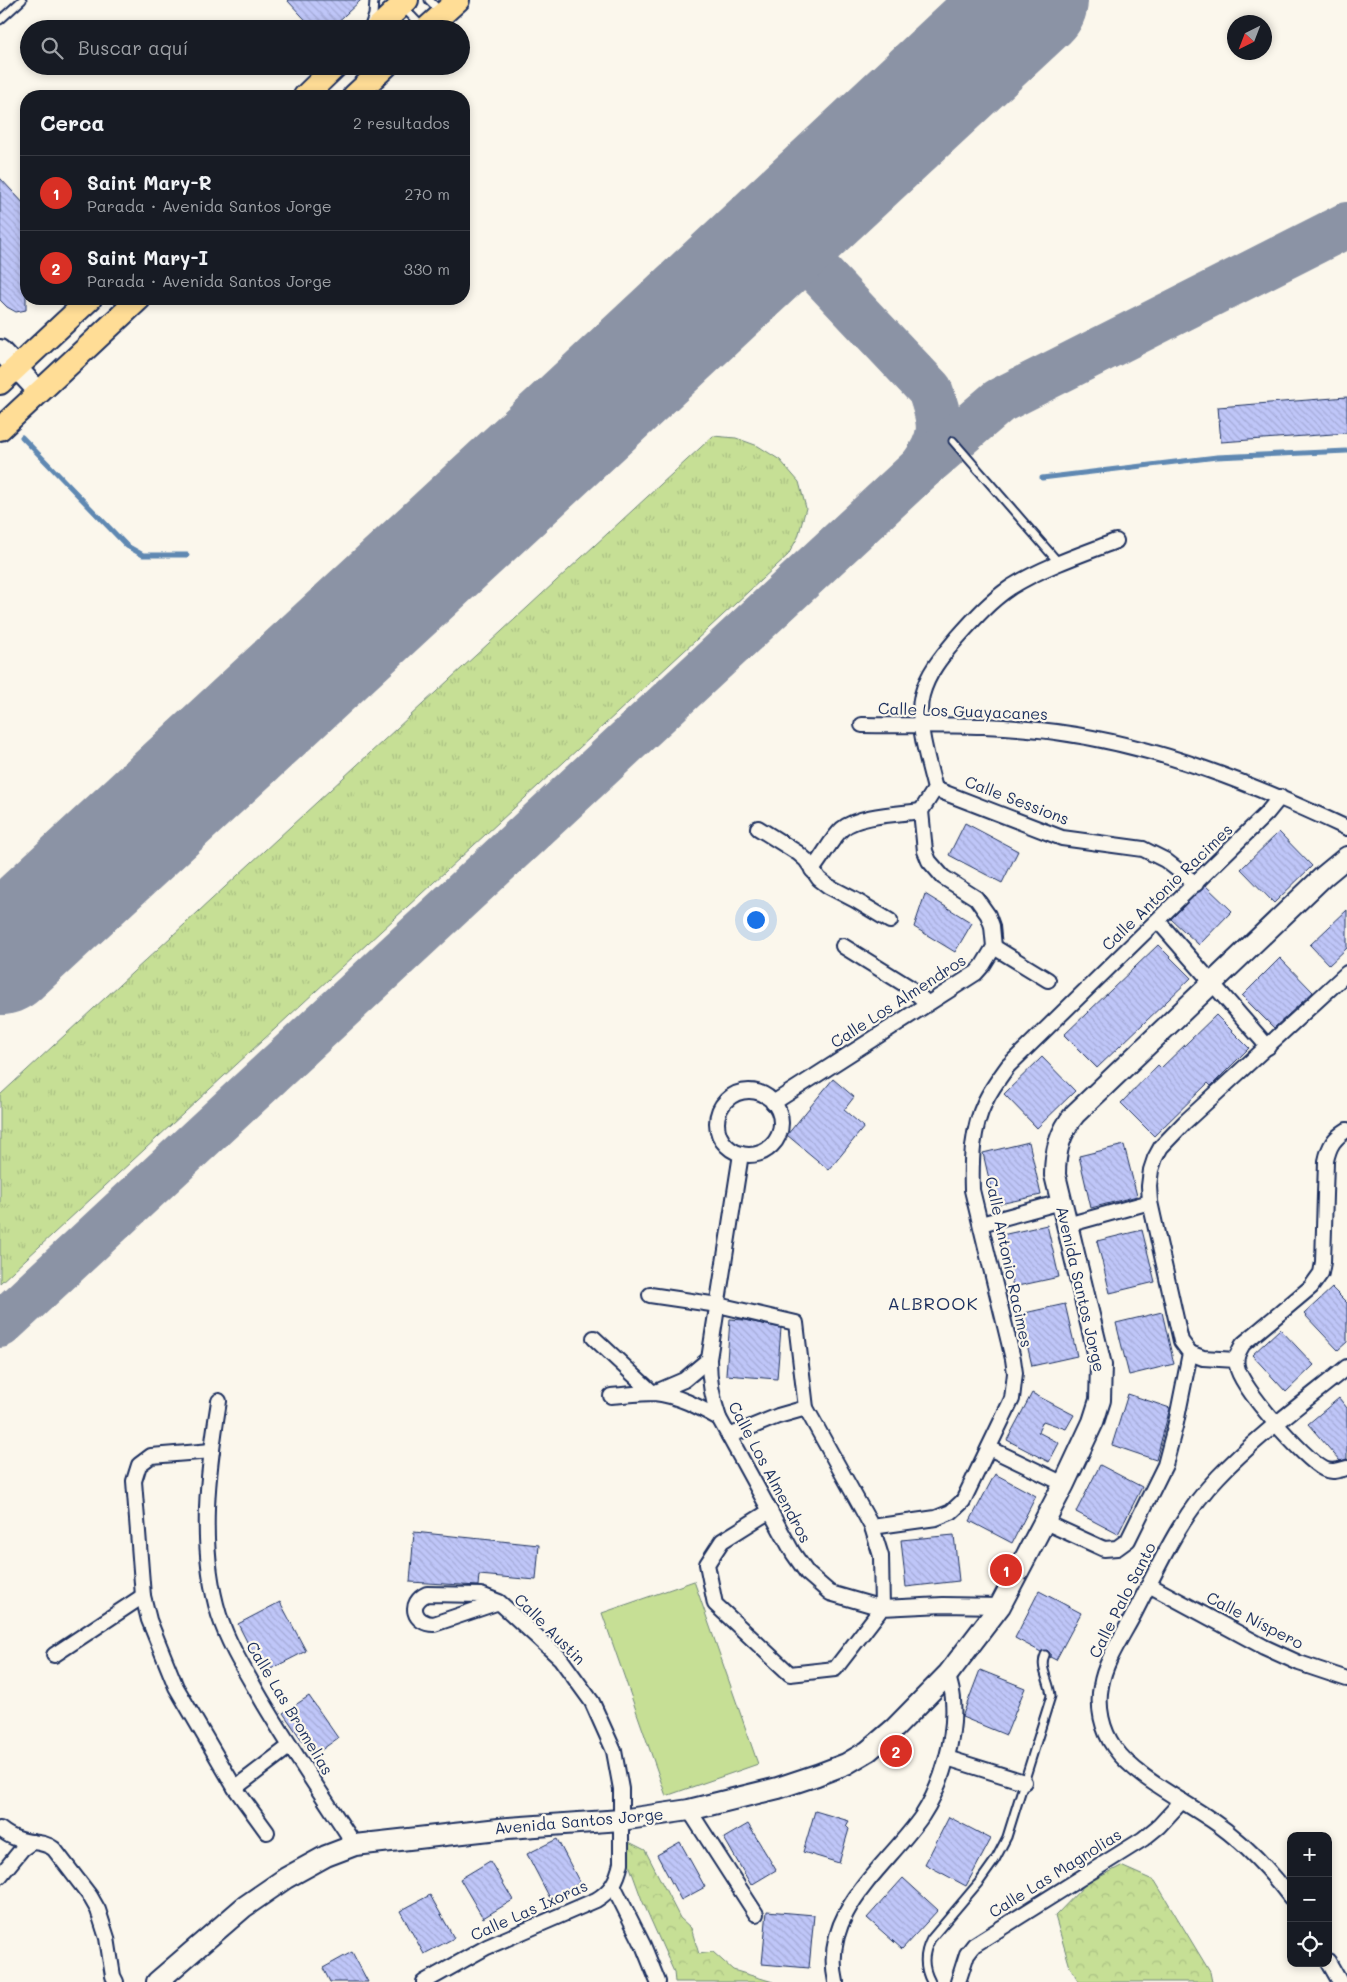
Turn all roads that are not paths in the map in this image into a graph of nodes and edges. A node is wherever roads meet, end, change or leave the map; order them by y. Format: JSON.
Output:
{"nodes":[{"id":1,"x":13,"y":0,"type":"edge"},
{"id":2,"x":22,"y":0,"type":"edge"},
{"id":3,"x":374,"y":0,"type":"edge"},
{"id":4,"x":402,"y":2,"type":"edge"},
{"id":5,"x":6,"y":14,"type":"junction"},
{"id":6,"x":436,"y":14,"type":"edge"},
{"id":7,"x":0,"y":20,"type":"edge"},
{"id":8,"x":371,"y":20,"type":"edge"},
{"id":9,"x":385,"y":20,"type":"edge"},
{"id":10,"x":327,"y":75,"type":"edge"},
{"id":11,"x":376,"y":75,"type":"edge"},
{"id":12,"x":311,"y":90,"type":"edge"},
{"id":13,"x":360,"y":90,"type":"edge"},
{"id":14,"x":84,"y":305,"type":"edge"},
{"id":15,"x":133,"y":305,"type":"edge"},
{"id":16,"x":0,"y":350,"type":"edge"},
{"id":17,"x":16,"y":368,"type":"junction"},
{"id":18,"x":0,"y":383,"type":"edge"},
{"id":19,"x":39,"y":392,"type":"junction"},
{"id":20,"x":0,"y":428,"type":"edge"},
{"id":21,"x":953,"y":441,"type":"dead end"},
{"id":22,"x":1116,"y":541,"type":"dead end"},
{"id":23,"x":1059,"y":564,"type":"junction"},
{"id":24,"x":862,"y":725,"type":"dead end"},
{"id":25,"x":921,"y":726,"type":"junction"},
{"id":26,"x":935,"y":789,"type":"junction"},
{"id":27,"x":1280,"y":797,"type":"junction"},
{"id":28,"x":921,"y":811,"type":"junction"},
{"id":29,"x":758,"y":828,"type":"dead end"},
{"id":30,"x":1347,"y":828,"type":"edge"},
{"id":31,"x":1347,"y":857,"type":"edge"},
{"id":32,"x":812,"y":870,"type":"junction"},
{"id":33,"x":1196,"y":884,"type":"junction"},
{"id":34,"x":890,"y":921,"type":"dead end"},
{"id":35,"x":1158,"y":921,"type":"junction"},
{"id":36,"x":843,"y":946,"type":"dead end"},
{"id":37,"x":994,"y":948,"type":"junction"},
{"id":38,"x":1347,"y":973,"type":"edge"},
{"id":39,"x":1048,"y":980,"type":"dead end"},
{"id":40,"x":1213,"y":982,"type":"junction"},
{"id":41,"x":927,"y":1003,"type":"junction"},
{"id":42,"x":1268,"y":1047,"type":"junction"},
{"id":43,"x":774,"y":1103,"type":"junction"},
{"id":44,"x":1347,"y":1130,"type":"edge"},
{"id":45,"x":741,"y":1154,"type":"junction"},
{"id":46,"x":1061,"y":1202,"type":"junction"},
{"id":47,"x":1150,"y":1202,"type":"junction"},
{"id":48,"x":981,"y":1224,"type":"junction"},
{"id":49,"x":1067,"y":1225,"type":"junction"},
{"id":50,"x":650,"y":1295,"type":"dead end"},
{"id":51,"x":718,"y":1305,"type":"junction"},
{"id":52,"x":594,"y":1338,"type":"dead end"},
{"id":53,"x":1190,"y":1353,"type":"junction"},
{"id":54,"x":709,"y":1359,"type":"junction"},
{"id":55,"x":1236,"y":1360,"type":"junction"},
{"id":56,"x":1347,"y":1366,"type":"edge"},
{"id":57,"x":653,"y":1393,"type":"junction"},
{"id":58,"x":610,"y":1396,"type":"dead end"},
{"id":59,"x":219,"y":1401,"type":"dead end"},
{"id":60,"x":806,"y":1408,"type":"junction"},
{"id":61,"x":719,"y":1418,"type":"junction"},
{"id":62,"x":1277,"y":1424,"type":"junction"},
{"id":63,"x":729,"y":1436,"type":"junction"},
{"id":64,"x":989,"y":1448,"type":"junction"},
{"id":65,"x":212,"y":1451,"type":"junction"},
{"id":66,"x":1347,"y":1468,"type":"edge"},
{"id":67,"x":1064,"y":1484,"type":"junction"},
{"id":68,"x":770,"y":1511,"type":"junction"},
{"id":69,"x":1045,"y":1522,"type":"junction"},
{"id":70,"x":872,"y":1527,"type":"junction"},
{"id":71,"x":1149,"y":1585,"type":"junction"},
{"id":72,"x":143,"y":1596,"type":"junction"},
{"id":73,"x":499,"y":1602,"type":"junction"},
{"id":74,"x":1000,"y":1606,"type":"junction"},
{"id":75,"x":882,"y":1608,"type":"junction"},
{"id":76,"x":54,"y":1655,"type":"dead end"},
{"id":77,"x":1045,"y":1655,"type":"dead end"},
{"id":78,"x":948,"y":1674,"type":"junction"},
{"id":79,"x":1347,"y":1679,"type":"edge"},
{"id":80,"x":290,"y":1746,"type":"junction"},
{"id":81,"x":947,"y":1758,"type":"junction"},
{"id":82,"x":1024,"y":1782,"type":"junction"},
{"id":83,"x":236,"y":1788,"type":"junction"},
{"id":84,"x":1182,"y":1801,"type":"junction"},
{"id":85,"x":689,"y":1810,"type":"junction"},
{"id":86,"x":621,"y":1820,"type":"junction"},
{"id":87,"x":0,"y":1828,"type":"edge"},
{"id":88,"x":267,"y":1832,"type":"dead end"},
{"id":89,"x":32,"y":1842,"type":"junction"},
{"id":90,"x":355,"y":1846,"type":"junction"},
{"id":91,"x":0,"y":1876,"type":"edge"},
{"id":92,"x":614,"y":1885,"type":"junction"},
{"id":93,"x":1287,"y":1893,"type":"edge"},
{"id":94,"x":756,"y":1914,"type":"dead end"},
{"id":95,"x":1331,"y":1967,"type":"edge"},
{"id":96,"x":116,"y":1982,"type":"edge"},
{"id":97,"x":157,"y":1982,"type":"edge"},
{"id":98,"x":424,"y":1982,"type":"edge"},
{"id":99,"x":658,"y":1982,"type":"edge"},
{"id":100,"x":836,"y":1982,"type":"edge"},
{"id":101,"x":931,"y":1982,"type":"edge"},
{"id":102,"x":958,"y":1982,"type":"edge"},
{"id":103,"x":1340,"y":1982,"type":"edge"}],
"edges":[{"from":1,"to":5,"type":"lane"},
{"from":2,"to":5,"type":"lane"},
{"from":3,"to":8,"type":"lane"},
{"from":4,"to":6,"type":"lane"},
{"from":4,"to":9,"type":"main road"},
{"from":5,"to":7,"type":"lane"},
{"from":10,"to":12,"type":"main road"},
{"from":11,"to":13,"type":"main road"},
{"from":14,"to":17,"type":"main road"},
{"from":15,"to":19,"type":"main road"},
{"from":16,"to":17,"type":"main road"},
{"from":17,"to":18,"type":"main road"},
{"from":17,"to":19,"type":"main road"},
{"from":19,"to":20,"type":"main road"},
{"from":21,"to":23,"type":"lane"},
{"from":22,"to":23,"type":"street"},
{"from":23,"to":25,"type":"street"},
{"from":24,"to":25,"type":"street","name":"Calle Los Guayacanes"},
{"from":25,"to":26,"type":"street"},
{"from":25,"to":27,"type":"street","name":"Calle Los Guayacanes"},
{"from":26,"to":28,"type":"street"},
{"from":26,"to":33,"type":"street","name":"Calle Sessions"},
{"from":27,"to":30,"type":"street","name":"Calle Los Guayacanes"},
{"from":27,"to":33,"type":"street","name":"Calle Antonio Racimes"},
{"from":28,"to":32,"type":"street"},
{"from":28,"to":37,"type":"street"},
{"from":29,"to":32,"type":"street"},
{"from":31,"to":40,"type":"main road","name":"Avenida Santos Jorge"},
{"from":32,"to":34,"type":"street"},
{"from":33,"to":35,"type":"street","name":"Calle Antonio Racimes"},
{"from":35,"to":40,"type":"street"},
{"from":35,"to":48,"type":"street","name":"Calle Antonio Racimes"},
{"from":36,"to":41,"type":"street"},
{"from":37,"to":39,"type":"street"},
{"from":37,"to":41,"type":"street","name":"Calle Los Almendros"},
{"from":38,"to":42,"type":"street"},
{"from":40,"to":42,"type":"street"},
{"from":40,"to":46,"type":"main road","name":"Avenida Santos Jorge"},
{"from":41,"to":43,"type":"street","name":"Calle Los Almendros"},
{"from":42,"to":47,"type":"street"},
{"from":43,"to":45,"type":"street"},
{"from":43,"to":45,"type":"street"},
{"from":44,"to":55,"type":"street"},
{"from":45,"to":51,"type":"street","name":"Calle Los Almendros"},
{"from":46,"to":48,"type":"street"},
{"from":46,"to":49,"type":"main road","name":"Avenida Santos Jorge"},
{"from":47,"to":49,"type":"street"},
{"from":47,"to":53,"type":"street"},
{"from":48,"to":64,"type":"street","name":"Calle Antonio Racimes"},
{"from":49,"to":67,"type":"main road","name":"Avenida Santos Jorge"},
{"from":50,"to":51,"type":"street"},
{"from":51,"to":54,"type":"street","name":"Calle Los Almendros"},
{"from":51,"to":60,"type":"street"},
{"from":52,"to":57,"type":"street"},
{"from":53,"to":55,"type":"street"},
{"from":53,"to":69,"type":"street"},
{"from":54,"to":57,"type":"street"},
{"from":54,"to":61,"type":"street","name":"Calle Los Almendros"},
{"from":55,"to":62,"type":"street"},
{"from":56,"to":62,"type":"street","name":"Calle Palo Santo"},
{"from":57,"to":58,"type":"street"},
{"from":57,"to":61,"type":"street"},
{"from":59,"to":65,"type":"street","name":"Calle Las Bromelias"},
{"from":60,"to":63,"type":"street"},
{"from":60,"to":70,"type":"street"},
{"from":61,"to":63,"type":"street","name":"Calle Los Almendros"},
{"from":62,"to":66,"type":"street"},
{"from":62,"to":71,"type":"street","name":"Calle Palo Santo"},
{"from":63,"to":68,"type":"street","name":"Calle Los Almendros"},
{"from":64,"to":67,"type":"street"},
{"from":64,"to":70,"type":"street","name":"Calle Antonio Racimes"},
{"from":65,"to":72,"type":"street"},
{"from":65,"to":80,"type":"street","name":"Calle Las Bromelias"},
{"from":67,"to":69,"type":"main road","name":"Avenida Santos Jorge"},
{"from":68,"to":75,"type":"street","name":"Calle Los Almendros"},
{"from":68,"to":75,"type":"street"},
{"from":69,"to":74,"type":"main road","name":"Avenida Santos Jorge"},
{"from":70,"to":75,"type":"street"},
{"from":71,"to":79,"type":"street","name":"Calle Níspero"},
{"from":71,"to":84,"type":"street","name":"Calle Palo Santo"},
{"from":72,"to":76,"type":"street"},
{"from":72,"to":83,"type":"street"},
{"from":73,"to":73,"type":"street","name":"Calle Austin"},
{"from":73,"to":86,"type":"street","name":"Calle Austin"},
{"from":74,"to":75,"type":"street","name":"Calle Los Almendros"},
{"from":74,"to":78,"type":"main road","name":"Avenida Santos Jorge"},
{"from":77,"to":82,"type":"lane"},
{"from":78,"to":81,"type":"street"},
{"from":78,"to":85,"type":"main road","name":"Avenida Santos Jorge"},
{"from":80,"to":83,"type":"street"},
{"from":80,"to":90,"type":"street","name":"Calle Las Bromelias"},
{"from":81,"to":82,"type":"street"},
{"from":81,"to":100,"type":"street"},
{"from":82,"to":101,"type":"lane"},
{"from":83,"to":88,"type":"street"},
{"from":84,"to":93,"type":"street","name":"Calle Palo Santo"},
{"from":84,"to":102,"type":"street","name":"Calle Las Magnolias"},
{"from":85,"to":86,"type":"main road","name":"Avenida Santos Jorge"},
{"from":85,"to":94,"type":"street"},
{"from":86,"to":90,"type":"main road","name":"Avenida Santos Jorge"},
{"from":86,"to":92,"type":"street","name":"Calle Las Ixoras"},
{"from":87,"to":89,"type":"street"},
{"from":89,"to":91,"type":"street"},
{"from":89,"to":96,"type":"street"},
{"from":90,"to":97,"type":"main road","name":"Avenida Santos Jorge"},
{"from":92,"to":98,"type":"street","name":"Calle Las Ixoras"},
{"from":92,"to":99,"type":"street"},
{"from":95,"to":103,"type":"street"}]}
